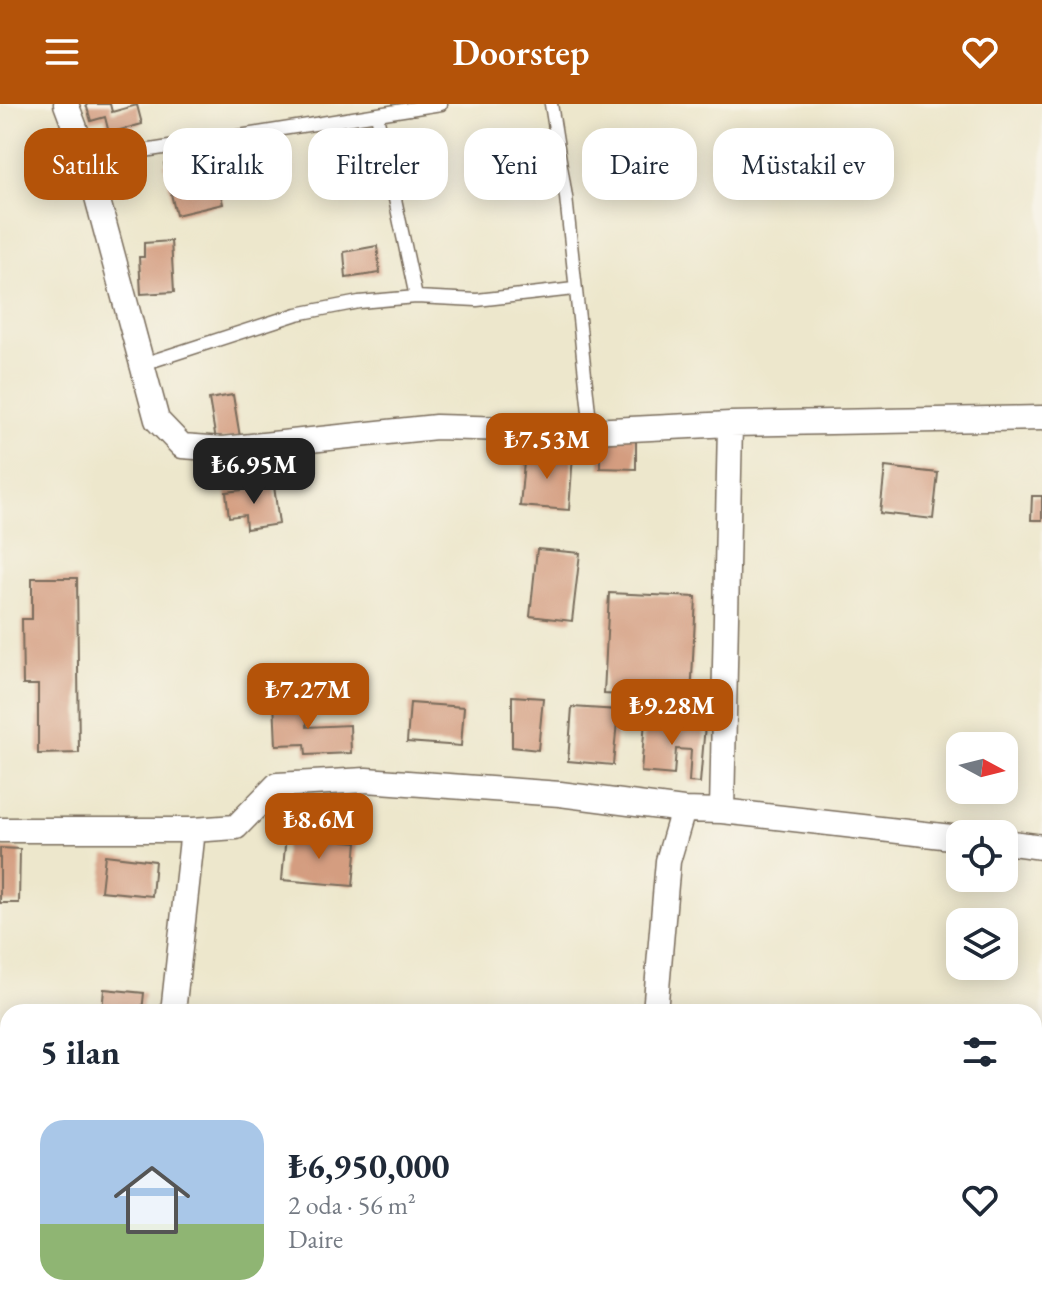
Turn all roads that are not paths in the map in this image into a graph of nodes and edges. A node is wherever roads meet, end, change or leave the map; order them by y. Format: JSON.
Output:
{"nodes":[{"id":1,"x":66,"y":104,"type":"edge"},
{"id":2,"x":441,"y":104,"type":"edge"},
{"id":3,"x":551,"y":104,"type":"edge"},
{"id":4,"x":377,"y":115,"type":"junction"},
{"id":5,"x":75,"y":128,"type":"edge"},
{"id":6,"x":147,"y":150,"type":"edge"},
{"id":7,"x":98,"y":200,"type":"edge"},
{"id":8,"x":574,"y":289,"type":"junction"},
{"id":9,"x":416,"y":297,"type":"junction"},
{"id":10,"x":143,"y":364,"type":"junction"},
{"id":11,"x":1042,"y":418,"type":"edge"},
{"id":12,"x":730,"y":424,"type":"junction"},
{"id":13,"x":591,"y":431,"type":"junction"},
{"id":14,"x":683,"y":810,"type":"junction"},
{"id":15,"x":722,"y":811,"type":"junction"},
{"id":16,"x":0,"y":830,"type":"edge"},
{"id":17,"x":193,"y":830,"type":"junction"},
{"id":18,"x":946,"y":836,"type":"edge"},
{"id":19,"x":1018,"y":844,"type":"edge"},
{"id":20,"x":1042,"y":847,"type":"edge"},
{"id":21,"x":174,"y":1004,"type":"edge"},
{"id":22,"x":656,"y":1004,"type":"edge"}],
"edges":[{"from":1,"to":5,"type":"street"},
{"from":2,"to":4,"type":"lane"},
{"from":3,"to":8,"type":"lane"},
{"from":4,"to":6,"type":"lane"},
{"from":4,"to":9,"type":"lane"},
{"from":7,"to":10,"type":"street"},
{"from":8,"to":9,"type":"lane"},
{"from":8,"to":13,"type":"lane"},
{"from":9,"to":10,"type":"lane"},
{"from":10,"to":13,"type":"street"},
{"from":11,"to":12,"type":"street"},
{"from":12,"to":13,"type":"street"},
{"from":12,"to":15,"type":"street"},
{"from":14,"to":15,"type":"street"},
{"from":14,"to":17,"type":"street"},
{"from":14,"to":22,"type":"street"},
{"from":15,"to":18,"type":"street"},
{"from":16,"to":17,"type":"street"},
{"from":17,"to":21,"type":"street"},
{"from":19,"to":20,"type":"street"}]}
